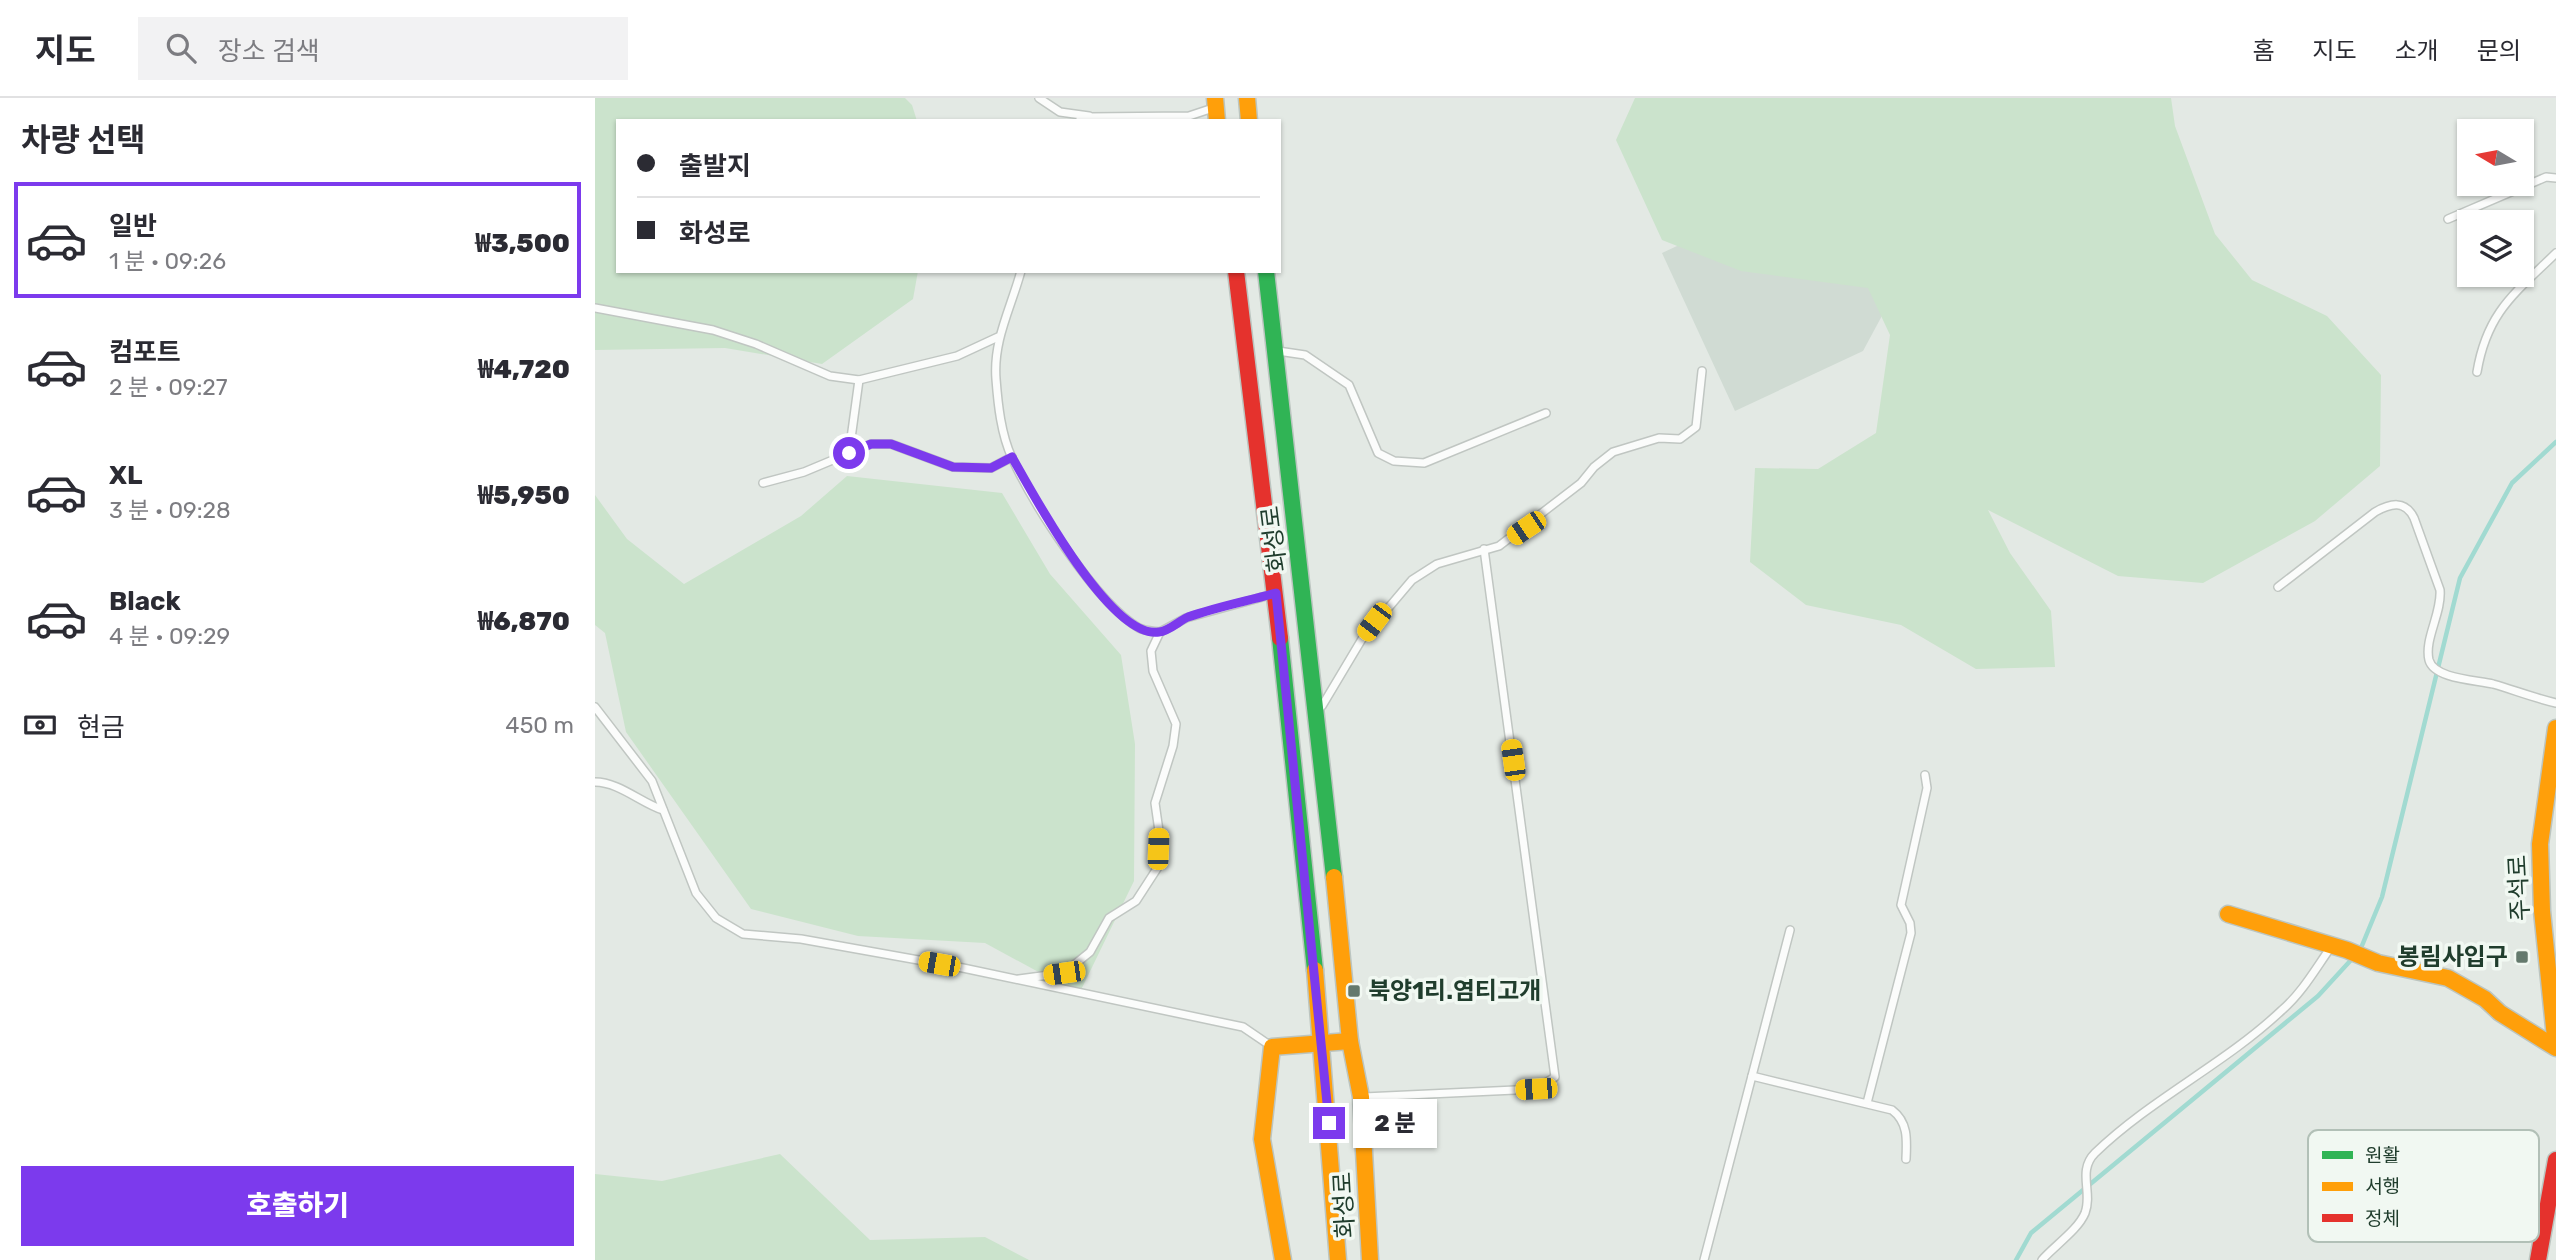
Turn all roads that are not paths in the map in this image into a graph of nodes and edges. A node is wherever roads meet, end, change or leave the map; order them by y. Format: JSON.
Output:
{"nodes":[{"id":1,"x":1247,"y":98,"type":"edge"},
{"id":2,"x":1038,"y":99,"type":"edge"},
{"id":3,"x":1216,"y":109,"type":"edge"},
{"id":4,"x":1090,"y":117,"type":"junction"},
{"id":5,"x":1084,"y":119,"type":"edge"},
{"id":6,"x":1249,"y":119,"type":"edge"},
{"id":7,"x":2556,"y":178,"type":"edge"},
{"id":8,"x":2448,"y":219,"type":"dead end"},
{"id":9,"x":2556,"y":253,"type":"edge"},
{"id":10,"x":1020,"y":273,"type":"edge"},
{"id":11,"x":1236,"y":273,"type":"edge"},
{"id":12,"x":1266,"y":273,"type":"edge"},
{"id":13,"x":595,"y":308,"type":"edge"},
{"id":14,"x":998,"y":337,"type":"junction"},
{"id":15,"x":1274,"y":350,"type":"junction"},
{"id":16,"x":1702,"y":371,"type":"dead end"},
{"id":17,"x":2477,"y":372,"type":"dead end"},
{"id":18,"x":859,"y":380,"type":"junction"},
{"id":19,"x":1546,"y":414,"type":"dead end"},
{"id":20,"x":849,"y":453,"type":"junction"},
{"id":21,"x":1012,"y":457,"type":"junction"},
{"id":22,"x":763,"y":483,"type":"dead end"},
{"id":23,"x":1485,"y":549,"type":"junction"},
{"id":24,"x":2278,"y":587,"type":"dead end"},
{"id":25,"x":1276,"y":593,"type":"junction"},
{"id":26,"x":1160,"y":632,"type":"junction"},
{"id":27,"x":2556,"y":703,"type":"edge"},
{"id":28,"x":595,"y":707,"type":"edge"},
{"id":29,"x":1317,"y":712,"type":"junction"},
{"id":30,"x":2556,"y":728,"type":"edge"},
{"id":31,"x":1925,"y":775,"type":"dead end"},
{"id":32,"x":595,"y":782,"type":"edge"},
{"id":33,"x":663,"y":810,"type":"junction"},
{"id":34,"x":2228,"y":914,"type":"dead end"},
{"id":35,"x":1790,"y":930,"type":"dead end"},
{"id":36,"x":2340,"y":948,"type":"junction"},
{"id":37,"x":1015,"y":980,"type":"junction"},
{"id":38,"x":1350,"y":1041,"type":"junction"},
{"id":39,"x":1322,"y":1043,"type":"junction"},
{"id":40,"x":1272,"y":1046,"type":"junction"},
{"id":41,"x":2556,"y":1047,"type":"edge"},
{"id":42,"x":1752,"y":1076,"type":"junction"},
{"id":43,"x":1361,"y":1097,"type":"junction"},
{"id":44,"x":1867,"y":1103,"type":"junction"},
{"id":45,"x":1906,"y":1159,"type":"dead end"},
{"id":46,"x":2556,"y":1160,"type":"edge"},
{"id":47,"x":1283,"y":1260,"type":"edge"},
{"id":48,"x":1338,"y":1260,"type":"edge"},
{"id":49,"x":1370,"y":1260,"type":"edge"},
{"id":50,"x":1704,"y":1260,"type":"edge"},
{"id":51,"x":2042,"y":1260,"type":"edge"},
{"id":52,"x":2537,"y":1260,"type":"edge"}],
"edges":[{"from":1,"to":6,"type":"main road"},
{"from":2,"to":4,"type":"lane"},
{"from":3,"to":4,"type":"lane"},
{"from":4,"to":5,"type":"lane"},
{"from":7,"to":8,"type":"lane"},
{"from":9,"to":17,"type":"lane"},
{"from":10,"to":14,"type":"lane"},
{"from":11,"to":25,"type":"main road","name":"화성로"},
{"from":12,"to":15,"type":"main road","name":"화성로"},
{"from":13,"to":18,"type":"lane"},
{"from":14,"to":18,"type":"lane"},
{"from":14,"to":21,"type":"lane"},
{"from":15,"to":19,"type":"lane"},
{"from":15,"to":29,"type":"main road","name":"화성로"},
{"from":16,"to":23,"type":"lane"},
{"from":18,"to":20,"type":"lane"},
{"from":20,"to":21,"type":"lane"},
{"from":20,"to":22,"type":"lane"},
{"from":21,"to":26,"type":"lane"},
{"from":23,"to":29,"type":"lane"},
{"from":23,"to":43,"type":"lane"},
{"from":24,"to":27,"type":"lane"},
{"from":25,"to":26,"type":"lane"},
{"from":25,"to":39,"type":"main road","name":"화성로"},
{"from":26,"to":37,"type":"lane"},
{"from":28,"to":33,"type":"lane"},
{"from":29,"to":38,"type":"main road","name":"화성로"},
{"from":30,"to":41,"type":"main road","name":"주석로"},
{"from":31,"to":44,"type":"lane"},
{"from":32,"to":33,"type":"lane"},
{"from":33,"to":37,"type":"lane"},
{"from":34,"to":36,"type":"main road"},
{"from":35,"to":42,"type":"lane"},
{"from":36,"to":41,"type":"main road"},
{"from":36,"to":51,"type":"lane"},
{"from":37,"to":40,"type":"lane"},
{"from":38,"to":39,"type":"main road"},
{"from":38,"to":43,"type":"main road","name":"화성로"},
{"from":39,"to":40,"type":"main road"},
{"from":39,"to":48,"type":"main road","name":"화성로"},
{"from":40,"to":47,"type":"main road"},
{"from":42,"to":44,"type":"lane"},
{"from":42,"to":50,"type":"lane"},
{"from":43,"to":49,"type":"main road","name":"화성로"},
{"from":44,"to":45,"type":"lane"},
{"from":46,"to":52,"type":"main road"}]}
